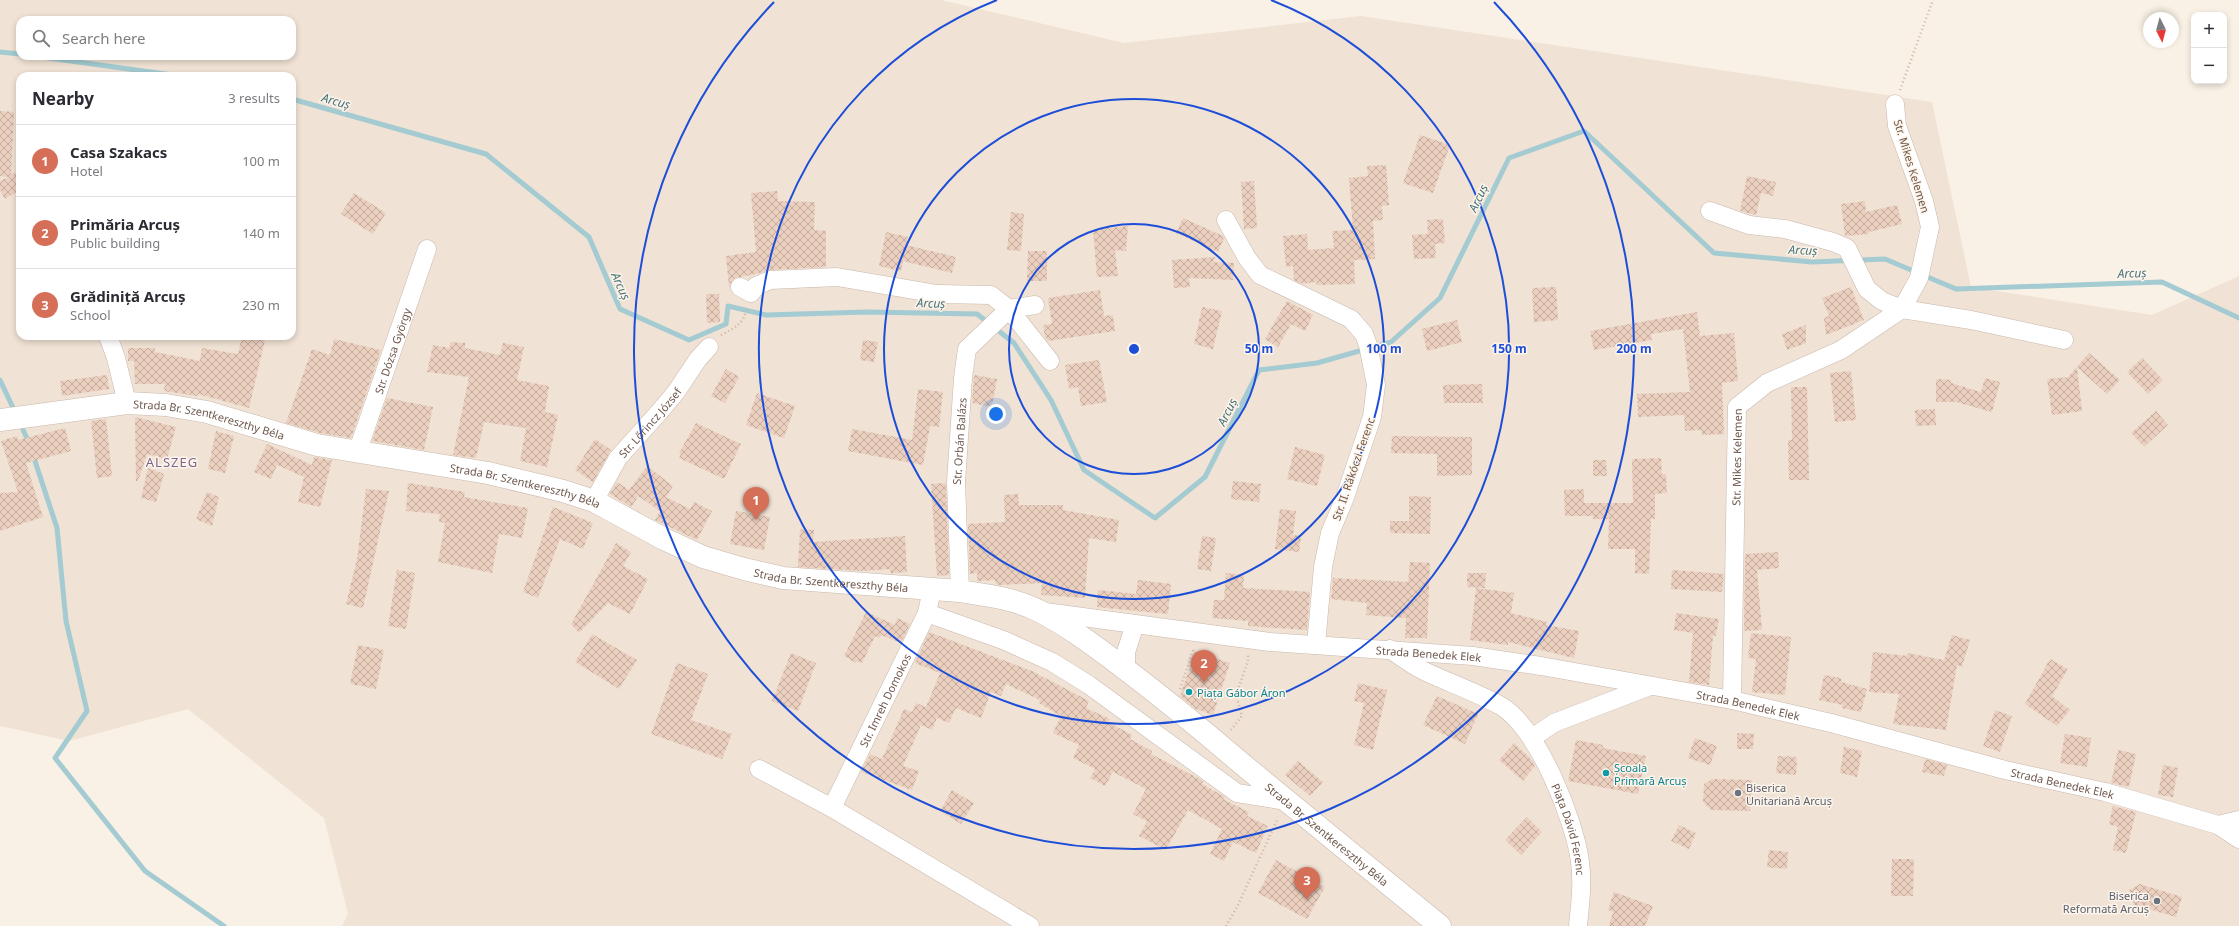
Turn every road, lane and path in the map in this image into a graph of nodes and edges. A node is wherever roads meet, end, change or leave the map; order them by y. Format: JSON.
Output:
{"nodes":[{"id":1,"x":1933,"y":0,"type":"edge"},
{"id":2,"x":1895,"y":104,"type":"joint"},
{"id":3,"x":1710,"y":211,"type":"dead end"},
{"id":4,"x":1226,"y":220,"type":"dead end"},
{"id":5,"x":427,"y":249,"type":"dead end"},
{"id":6,"x":740,"y":287,"type":"dead end"},
{"id":7,"x":1035,"y":305,"type":"dead end"},
{"id":8,"x":1009,"y":309,"type":"junction"},
{"id":9,"x":1902,"y":309,"type":"junction"},
{"id":10,"x":744,"y":318,"type":"dead end"},
{"id":11,"x":109,"y":340,"type":"edge"},
{"id":12,"x":2064,"y":340,"type":"dead end"},
{"id":13,"x":709,"y":347,"type":"joint"},
{"id":14,"x":1050,"y":361,"type":"dead end"},
{"id":15,"x":127,"y":403,"type":"junction"},
{"id":16,"x":12,"y":419,"type":"edge"},
{"id":17,"x":357,"y":453,"type":"junction"},
{"id":18,"x":594,"y":501,"type":"junction"},
{"id":19,"x":932,"y":589,"type":"junction"},
{"id":20,"x":960,"y":591,"type":"junction"},
{"id":21,"x":1040,"y":611,"type":"junction"},
{"id":22,"x":927,"y":613,"type":"junction"},
{"id":23,"x":1135,"y":624,"type":"junction"},
{"id":24,"x":1199,"y":632,"type":"junction"},
{"id":25,"x":1246,"y":639,"type":"junction"},
{"id":26,"x":1316,"y":645,"type":"junction"},
{"id":27,"x":1389,"y":648,"type":"junction"},
{"id":28,"x":1126,"y":669,"type":"junction"},
{"id":29,"x":1650,"y":686,"type":"junction"},
{"id":30,"x":1732,"y":700,"type":"junction"},
{"id":31,"x":1175,"y":707,"type":"junction"},
{"id":32,"x":1221,"y":737,"type":"junction"},
{"id":33,"x":1532,"y":738,"type":"junction"},
{"id":34,"x":759,"y":769,"type":"dead end"},
{"id":35,"x":1286,"y":801,"type":"junction"},
{"id":36,"x":832,"y":808,"type":"junction"},
{"id":37,"x":2239,"y":820,"type":"edge"},
{"id":38,"x":2218,"y":825,"type":"junction"},
{"id":39,"x":2239,"y":839,"type":"edge"},
{"id":40,"x":1030,"y":926,"type":"edge"},
{"id":41,"x":1226,"y":926,"type":"edge"},
{"id":42,"x":1440,"y":926,"type":"edge"},
{"id":43,"x":1578,"y":926,"type":"edge"}],
"edges":[{"from":1,"to":2,"type":"path","name":"Str. Mikes Kelemen"},
{"from":2,"to":9,"type":"street","name":"Str. Mikes Kelemen"},
{"from":3,"to":9,"type":"street"},
{"from":4,"to":26,"type":"street","name":"Str. II. Rákóczi Ferenc"},
{"from":5,"to":17,"type":"street","name":"Str. Dózsa György"},
{"from":6,"to":8,"type":"street"},
{"from":7,"to":8,"type":"street"},
{"from":8,"to":14,"type":"street"},
{"from":8,"to":20,"type":"street","name":"Str. Orbán Balázs"},
{"from":9,"to":12,"type":"street"},
{"from":9,"to":30,"type":"street","name":"Str. Mikes Kelemen"},
{"from":10,"to":13,"type":"path"},
{"from":11,"to":15,"type":"street"},
{"from":13,"to":18,"type":"street","name":"Str. Lőrincz József"},
{"from":15,"to":16,"type":"street","name":"Strada Br. Szentkereszthy Béla"},
{"from":15,"to":17,"type":"street","name":"Strada Br. Szentkereszthy Béla"},
{"from":17,"to":18,"type":"street","name":"Strada Br. Szentkereszthy Béla"},
{"from":18,"to":19,"type":"street","name":"Strada Br. Szentkereszthy Béla"},
{"from":19,"to":20,"type":"street","name":"Strada Br. Szentkereszthy Béla"},
{"from":19,"to":22,"type":"street","name":"Str. Imreh Domokos"},
{"from":20,"to":21,"type":"street","name":"Strada Br. Szentkereszthy Béla"},
{"from":21,"to":23,"type":"street"},
{"from":21,"to":28,"type":"street"},
{"from":22,"to":35,"type":"street"},
{"from":22,"to":36,"type":"street","name":"Str. Imreh Domokos"},
{"from":23,"to":24,"type":"street"},
{"from":23,"to":28,"type":"street"},
{"from":24,"to":25,"type":"street"},
{"from":24,"to":31,"type":"path"},
{"from":25,"to":26,"type":"street","name":"Strada Benedek Elek"},
{"from":25,"to":32,"type":"path"},
{"from":26,"to":27,"type":"street","name":"Strada Benedek Elek"},
{"from":27,"to":29,"type":"street","name":"Strada Benedek Elek"},
{"from":27,"to":33,"type":"street","name":"Piața Dávid Ferenc"},
{"from":28,"to":31,"type":"street"},
{"from":29,"to":30,"type":"street","name":"Strada Benedek Elek"},
{"from":29,"to":33,"type":"street"},
{"from":30,"to":38,"type":"street","name":"Strada Benedek Elek"},
{"from":31,"to":32,"type":"street"},
{"from":32,"to":35,"type":"street","name":"Strada Br. Szentkereszthy Béla"},
{"from":33,"to":43,"type":"street","name":"Piața Dávid Ferenc"},
{"from":34,"to":36,"type":"street"},
{"from":35,"to":41,"type":"path"},
{"from":35,"to":42,"type":"street","name":"Strada Br. Szentkereszthy Béla"},
{"from":36,"to":40,"type":"street"},
{"from":37,"to":38,"type":"street","name":"Strada Benedek Elek"},
{"from":38,"to":39,"type":"street"}]}
